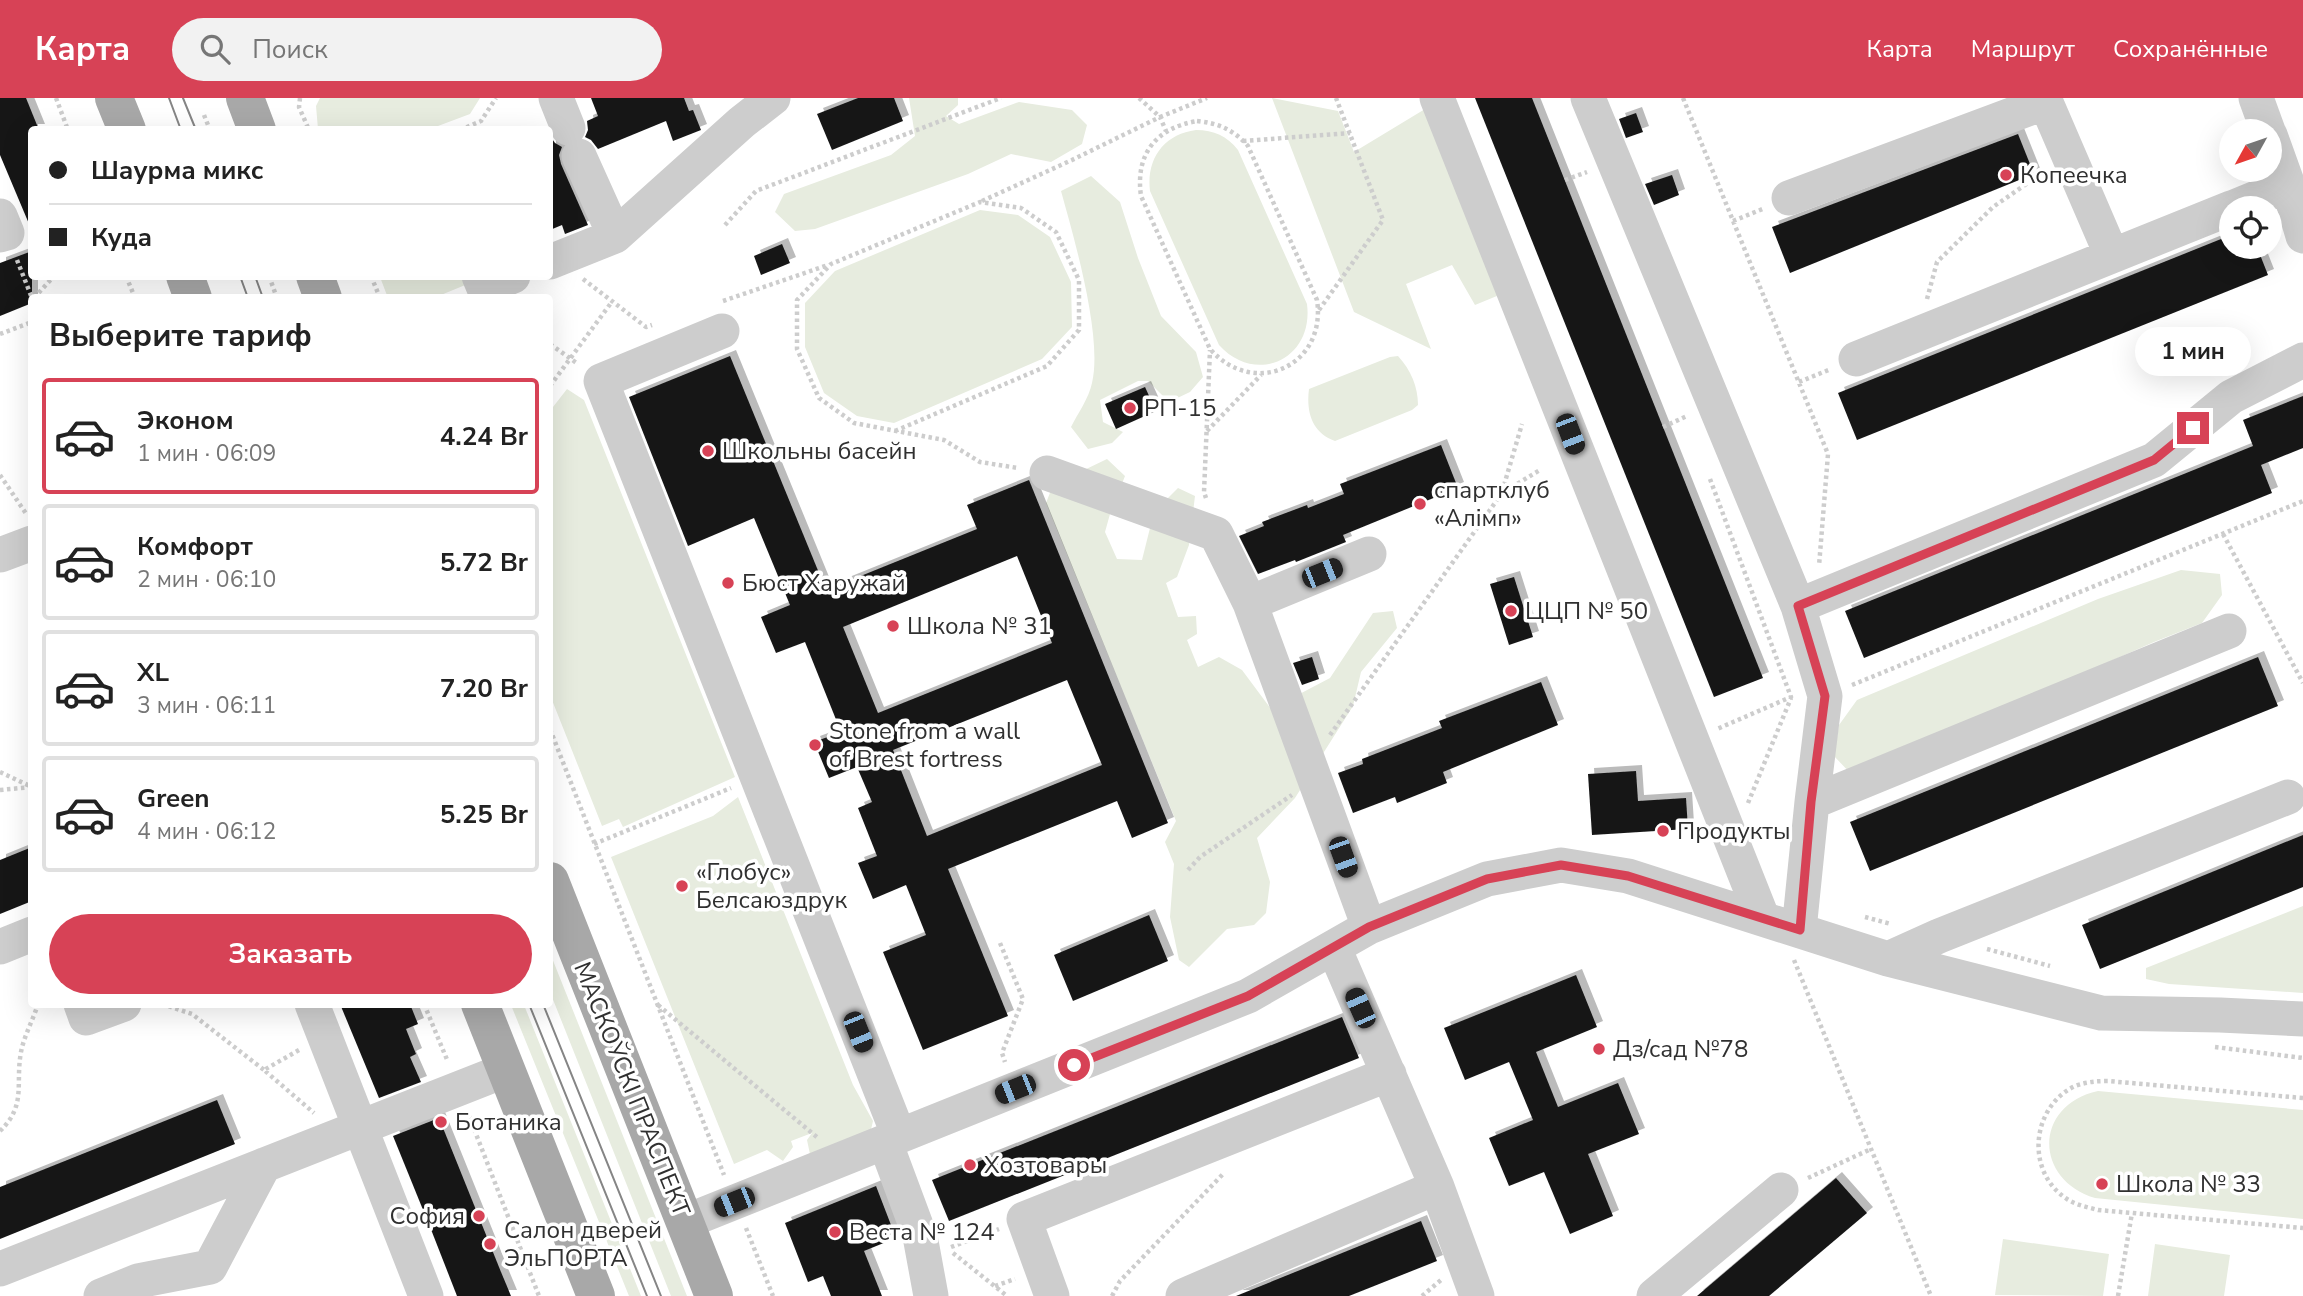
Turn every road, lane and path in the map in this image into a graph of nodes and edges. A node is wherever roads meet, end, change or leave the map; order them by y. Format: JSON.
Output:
{"nodes":[{"id":1,"x":56,"y":98,"type":"edge"},
{"id":2,"x":114,"y":98,"type":"edge"},
{"id":3,"x":245,"y":98,"type":"edge"},
{"id":4,"x":260,"y":98,"type":"edge"},
{"id":5,"x":300,"y":98,"type":"edge"},
{"id":6,"x":496,"y":98,"type":"edge"},
{"id":7,"x":774,"y":98,"type":"edge"},
{"id":8,"x":1001,"y":98,"type":"edge"},
{"id":9,"x":1139,"y":98,"type":"edge"},
{"id":10,"x":1207,"y":98,"type":"edge"},
{"id":11,"x":1336,"y":98,"type":"edge"},
{"id":12,"x":1437,"y":98,"type":"edge"},
{"id":13,"x":1588,"y":98,"type":"edge"},
{"id":14,"x":1683,"y":98,"type":"edge"},
{"id":15,"x":2256,"y":98,"type":"edge"},
{"id":16,"x":2045,"y":100,"type":"edge"},
{"id":17,"x":204,"y":115,"type":"dead end"},
{"id":18,"x":1160,"y":117,"type":"junction"},
{"id":19,"x":2264,"y":119,"type":"edge"},
{"id":20,"x":66,"y":126,"type":"edge"},
{"id":21,"x":125,"y":126,"type":"edge"},
{"id":22,"x":208,"y":126,"type":"edge"},
{"id":23,"x":256,"y":126,"type":"edge"},
{"id":24,"x":264,"y":126,"type":"edge"},
{"id":25,"x":307,"y":126,"type":"edge"},
{"id":26,"x":469,"y":126,"type":"edge"},
{"id":27,"x":567,"y":127,"type":"edge"},
{"id":28,"x":1166,"y":131,"type":"junction"},
{"id":29,"x":1350,"y":133,"type":"junction"},
{"id":30,"x":1243,"y":141,"type":"junction"},
{"id":31,"x":2068,"y":154,"type":"junction"},
{"id":32,"x":1583,"y":159,"type":"dead end"},
{"id":33,"x":2282,"y":169,"type":"edge"},
{"id":34,"x":1588,"y":172,"type":"junction"},
{"id":35,"x":1565,"y":180,"type":"dead end"},
{"id":36,"x":1593,"y":184,"type":"dead end"},
{"id":37,"x":2288,"y":186,"type":"junction"},
{"id":38,"x":2262,"y":196,"type":"edge"},
{"id":39,"x":1789,"y":198,"type":"dead end"},
{"id":40,"x":979,"y":202,"type":"junction"},
{"id":41,"x":2219,"y":213,"type":"edge"},
{"id":42,"x":725,"y":225,"type":"dead end"},
{"id":43,"x":4,"y":232,"type":"edge"},
{"id":44,"x":615,"y":236,"type":"junction"},
{"id":45,"x":2303,"y":236,"type":"edge"},
{"id":46,"x":2112,"y":256,"type":"junction"},
{"id":47,"x":554,"y":260,"type":"edge"},
{"id":48,"x":831,"y":264,"type":"junction"},
{"id":49,"x":50,"y":280,"type":"edge"},
{"id":50,"x":481,"y":280,"type":"edge"},
{"id":51,"x":503,"y":280,"type":"edge"},
{"id":52,"x":31,"y":294,"type":"edge"},
{"id":53,"x":37,"y":294,"type":"edge"},
{"id":54,"x":611,"y":303,"type":"junction"},
{"id":55,"x":1318,"y":311,"type":"junction"},
{"id":56,"x":717,"y":318,"type":"joint"},
{"id":57,"x":659,"y":322,"type":"dead end"},
{"id":58,"x":28,"y":324,"type":"edge"},
{"id":59,"x":0,"y":334,"type":"edge"},
{"id":60,"x":1917,"y":334,"type":"junction"},
{"id":61,"x":1210,"y":349,"type":"junction"},
{"id":62,"x":1856,"y":359,"type":"dead end"},
{"id":63,"x":2303,"y":360,"type":"edge"},
{"id":64,"x":1261,"y":374,"type":"junction"},
{"id":65,"x":553,"y":382,"type":"edge"},
{"id":66,"x":1682,"y":403,"type":"dead end"},
{"id":67,"x":1687,"y":416,"type":"junction"},
{"id":68,"x":1522,"y":424,"type":"dead end"},
{"id":69,"x":1663,"y":427,"type":"dead end"},
{"id":70,"x":1692,"y":429,"type":"dead end"},
{"id":71,"x":895,"y":431,"type":"junction"},
{"id":72,"x":1207,"y":431,"type":"junction"},
{"id":73,"x":1706,"y":467,"type":"dead end"},
{"id":74,"x":1541,"y":470,"type":"dead end"},
{"id":75,"x":1047,"y":473,"type":"joint"},
{"id":76,"x":0,"y":475,"type":"edge"},
{"id":77,"x":1502,"y":493,"type":"junction"},
{"id":78,"x":2303,"y":501,"type":"edge"},
{"id":79,"x":28,"y":516,"type":"edge"},
{"id":80,"x":1216,"y":534,"type":"junction"},
{"id":81,"x":2223,"y":534,"type":"junction"},
{"id":82,"x":28,"y":544,"type":"edge"},
{"id":83,"x":1369,"y":554,"type":"dead end"},
{"id":84,"x":0,"y":555,"type":"edge"},
{"id":85,"x":1807,"y":602,"type":"junction"},
{"id":86,"x":1251,"y":603,"type":"junction"},
{"id":87,"x":2229,"y":631,"type":"dead end"},
{"id":88,"x":2303,"y":683,"type":"edge"},
{"id":89,"x":1808,"y":697,"type":"junction"},
{"id":90,"x":1704,"y":734,"type":"dead end"},
{"id":91,"x":553,"y":737,"type":"edge"},
{"id":92,"x":0,"y":772,"type":"edge"},
{"id":93,"x":1305,"y":776,"type":"junction"},
{"id":94,"x":758,"y":778,"type":"junction"},
{"id":95,"x":28,"y":785,"type":"edge"},
{"id":96,"x":28,"y":787,"type":"edge"},
{"id":97,"x":0,"y":790,"type":"edge"},
{"id":98,"x":2288,"y":797,"type":"dead end"},
{"id":99,"x":1811,"y":802,"type":"junction"},
{"id":100,"x":1732,"y":843,"type":"junction"},
{"id":101,"x":594,"y":844,"type":"junction"},
{"id":102,"x":1188,"y":870,"type":"dead end"},
{"id":103,"x":553,"y":889,"type":"edge"},
{"id":104,"x":1860,"y":916,"type":"dead end"},
{"id":105,"x":1762,"y":917,"type":"junction"},
{"id":106,"x":1369,"y":927,"type":"junction"},
{"id":107,"x":28,"y":936,"type":"edge"},
{"id":108,"x":1939,"y":936,"type":"junction"},
{"id":109,"x":1796,"y":942,"type":"junction"},
{"id":110,"x":1000,"y":943,"type":"dead end"},
{"id":111,"x":0,"y":947,"type":"edge"},
{"id":112,"x":1334,"y":948,"type":"junction"},
{"id":113,"x":1888,"y":958,"type":"junction"},
{"id":114,"x":2054,"y":967,"type":"dead end"},
{"id":115,"x":657,"y":1003,"type":"junction"},
{"id":116,"x":37,"y":1008,"type":"edge"},
{"id":117,"x":82,"y":1008,"type":"edge"},
{"id":118,"x":113,"y":1008,"type":"edge"},
{"id":119,"x":174,"y":1008,"type":"edge"},
{"id":120,"x":313,"y":1008,"type":"edge"},
{"id":121,"x":426,"y":1008,"type":"edge"},
{"id":122,"x":482,"y":1008,"type":"edge"},
{"id":123,"x":2303,"y":1020,"type":"edge"},
{"id":124,"x":324,"y":1037,"type":"junction"},
{"id":125,"x":264,"y":1070,"type":"junction"},
{"id":126,"x":506,"y":1070,"type":"junction"},
{"id":127,"x":1008,"y":1073,"type":"dead end"},
{"id":128,"x":1389,"y":1074,"type":"junction"},
{"id":129,"x":459,"y":1089,"type":"junction"},
{"id":130,"x":2303,"y":1098,"type":"edge"},
{"id":131,"x":0,"y":1131,"type":"edge"},
{"id":132,"x":350,"y":1132,"type":"junction"},
{"id":133,"x":892,"y":1139,"type":"junction"},
{"id":134,"x":1871,"y":1149,"type":"junction"},
{"id":135,"x":843,"y":1158,"type":"junction"},
{"id":136,"x":264,"y":1165,"type":"junction"},
{"id":137,"x":1225,"y":1173,"type":"dead end"},
{"id":138,"x":1437,"y":1187,"type":"junction"},
{"id":139,"x":1781,"y":1190,"type":"joint"},
{"id":140,"x":734,"y":1202,"type":"junction"},
{"id":141,"x":2132,"y":1213,"type":"junction"},
{"id":142,"x":1024,"y":1219,"type":"junction"},
{"id":143,"x":685,"y":1222,"type":"junction"},
{"id":144,"x":2303,"y":1228,"type":"edge"},
{"id":145,"x":0,"y":1269,"type":"edge"},
{"id":146,"x":101,"y":1296,"type":"edge"},
{"id":147,"x":426,"y":1296,"type":"edge"},
{"id":148,"x":539,"y":1296,"type":"edge"},
{"id":149,"x":596,"y":1296,"type":"edge"},
{"id":150,"x":714,"y":1296,"type":"edge"},
{"id":151,"x":774,"y":1296,"type":"edge"},
{"id":152,"x":931,"y":1296,"type":"edge"},
{"id":153,"x":1007,"y":1296,"type":"edge"},
{"id":154,"x":1052,"y":1296,"type":"edge"},
{"id":155,"x":1112,"y":1296,"type":"edge"},
{"id":156,"x":1183,"y":1296,"type":"edge"},
{"id":157,"x":1477,"y":1296,"type":"edge"},
{"id":158,"x":1654,"y":1296,"type":"edge"},
{"id":159,"x":1931,"y":1296,"type":"edge"},
{"id":160,"x":2118,"y":1296,"type":"edge"}],
"edges":[{"from":1,"to":20,"type":"path"},
{"from":2,"to":21,"type":"main road"},
{"from":3,"to":23,"type":"main road"},
{"from":4,"to":24,"type":"main road"},
{"from":5,"to":25,"type":"path"},
{"from":6,"to":26,"type":"path"},
{"from":7,"to":44,"type":"street"},
{"from":8,"to":42,"type":"path"},
{"from":9,"to":18,"type":"path"},
{"from":10,"to":18,"type":"path"},
{"from":11,"to":29,"type":"path"},
{"from":12,"to":100,"type":"street"},
{"from":13,"to":85,"type":"street"},
{"from":14,"to":85,"type":"path"},
{"from":15,"to":19,"type":"street"},
{"from":16,"to":31,"type":"street"},
{"from":16,"to":39,"type":"street"},
{"from":17,"to":22,"type":"path"},
{"from":18,"to":28,"type":"path"},
{"from":18,"to":40,"type":"path"},
{"from":27,"to":44,"type":"street"},
{"from":28,"to":30,"type":"path"},
{"from":28,"to":61,"type":"path"},
{"from":29,"to":30,"type":"path"},
{"from":29,"to":55,"type":"path"},
{"from":30,"to":55,"type":"path"},
{"from":31,"to":46,"type":"street"},
{"from":31,"to":60,"type":"path"},
{"from":32,"to":34,"type":"path"},
{"from":33,"to":37,"type":"street"},
{"from":34,"to":35,"type":"path"},
{"from":34,"to":36,"type":"path"},
{"from":37,"to":38,"type":"street"},
{"from":37,"to":45,"type":"street"},
{"from":40,"to":48,"type":"path"},
{"from":40,"to":71,"type":"path"},
{"from":41,"to":46,"type":"street"},
{"from":43,"to":52,"type":"path"},
{"from":44,"to":47,"type":"street"},
{"from":46,"to":60,"type":"street"},
{"from":47,"to":54,"type":"path"},
{"from":48,"to":56,"type":"path"},
{"from":48,"to":71,"type":"path"},
{"from":49,"to":53,"type":"path"},
{"from":50,"to":51,"type":"street"},
{"from":54,"to":57,"type":"path"},
{"from":54,"to":65,"type":"path"},
{"from":55,"to":64,"type":"path"},
{"from":56,"to":94,"type":"street"},
{"from":58,"to":59,"type":"path"},
{"from":60,"to":62,"type":"street"},
{"from":61,"to":64,"type":"path"},
{"from":61,"to":72,"type":"path"},
{"from":63,"to":85,"type":"street"},
{"from":64,"to":72,"type":"path"},
{"from":66,"to":67,"type":"path"},
{"from":67,"to":69,"type":"path"},
{"from":67,"to":70,"type":"path"},
{"from":68,"to":77,"type":"path"},
{"from":71,"to":75,"type":"path"},
{"from":72,"to":80,"type":"path"},
{"from":73,"to":89,"type":"path"},
{"from":74,"to":77,"type":"path"},
{"from":75,"to":80,"type":"street"},
{"from":76,"to":79,"type":"path"},
{"from":77,"to":93,"type":"path"},
{"from":78,"to":81,"type":"path"},
{"from":80,"to":86,"type":"street"},
{"from":81,"to":88,"type":"path"},
{"from":81,"to":89,"type":"path"},
{"from":82,"to":84,"type":"street"},
{"from":83,"to":86,"type":"street"},
{"from":85,"to":89,"type":"street"},
{"from":86,"to":93,"type":"street"},
{"from":87,"to":99,"type":"street"},
{"from":89,"to":90,"type":"path"},
{"from":89,"to":99,"type":"street"},
{"from":89,"to":100,"type":"path"},
{"from":91,"to":101,"type":"path"},
{"from":92,"to":95,"type":"path"},
{"from":93,"to":102,"type":"path"},
{"from":93,"to":106,"type":"street"},
{"from":94,"to":101,"type":"path"},
{"from":94,"to":133,"type":"street"},
{"from":96,"to":97,"type":"path"},
{"from":98,"to":108,"type":"street"},
{"from":99,"to":109,"type":"street"},
{"from":100,"to":105,"type":"street"},
{"from":101,"to":115,"type":"path"},
{"from":103,"to":143,"type":"main road","name":"МАСКОЎСКІ ПРАСПЕКТ"},
{"from":104,"to":108,"type":"path"},
{"from":105,"to":106,"type":"street"},
{"from":105,"to":109,"type":"street"},
{"from":106,"to":112,"type":"street"},
{"from":107,"to":111,"type":"street"},
{"from":108,"to":113,"type":"street"},
{"from":108,"to":114,"type":"path"},
{"from":109,"to":113,"type":"street"},
{"from":109,"to":134,"type":"path"},
{"from":110,"to":127,"type":"path"},
{"from":112,"to":128,"type":"street"},
{"from":112,"to":133,"type":"street"},
{"from":113,"to":123,"type":"street"},
{"from":115,"to":135,"type":"path"},
{"from":115,"to":140,"type":"path"},
{"from":116,"to":131,"type":"path"},
{"from":117,"to":118,"type":"street"},
{"from":119,"to":125,"type":"path"},
{"from":120,"to":124,"type":"street"},
{"from":121,"to":129,"type":"path"},
{"from":122,"to":126,"type":"main road"},
{"from":124,"to":125,"type":"path"},
{"from":124,"to":132,"type":"street"},
{"from":125,"to":132,"type":"path"},
{"from":126,"to":129,"type":"street"},
{"from":126,"to":149,"type":"main road"},
{"from":128,"to":138,"type":"street"},
{"from":128,"to":142,"type":"street"},
{"from":129,"to":132,"type":"street"},
{"from":129,"to":148,"type":"path"},
{"from":130,"to":141,"type":"path"},
{"from":132,"to":136,"type":"street"},
{"from":132,"to":147,"type":"street"},
{"from":133,"to":135,"type":"street"},
{"from":133,"to":152,"type":"street"},
{"from":134,"to":139,"type":"path"},
{"from":134,"to":159,"type":"path"},
{"from":135,"to":140,"type":"street"},
{"from":136,"to":145,"type":"street"},
{"from":136,"to":146,"type":"street"},
{"from":137,"to":155,"type":"path"},
{"from":138,"to":156,"type":"street"},
{"from":138,"to":157,"type":"street"},
{"from":139,"to":158,"type":"street"},
{"from":140,"to":143,"type":"street"},
{"from":140,"to":151,"type":"path"},
{"from":141,"to":144,"type":"path"},
{"from":141,"to":160,"type":"path"},
{"from":142,"to":153,"type":"path"},
{"from":142,"to":154,"type":"street"},
{"from":143,"to":150,"type":"main road","name":"МАСКОЎСКІ ПРАСПЕКТ"}]}
